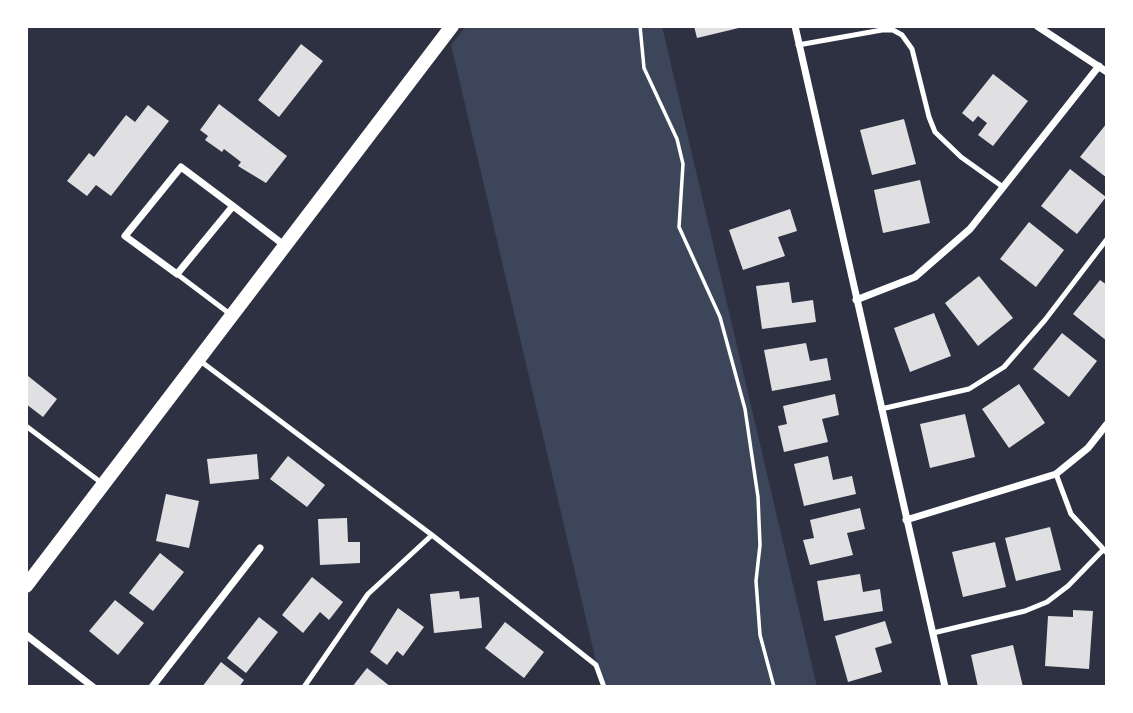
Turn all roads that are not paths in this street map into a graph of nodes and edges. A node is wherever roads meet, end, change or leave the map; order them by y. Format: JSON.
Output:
{"nodes":[{"id":1,"x":794,"y":26,"type":"edge"},
{"id":2,"x":1037,"y":26,"type":"edge"},
{"id":3,"x":444,"y":29,"type":"edge"},
{"id":4,"x":798,"y":45,"type":"junction"},
{"id":5,"x":1099,"y":66,"type":"junction"},
{"id":6,"x":1107,"y":72,"type":"edge"},
{"id":7,"x":1003,"y":187,"type":"junction"},
{"id":8,"x":233,"y":206,"type":"junction"},
{"id":9,"x":1107,"y":239,"type":"edge"},
{"id":10,"x":284,"y":245,"type":"junction"},
{"id":11,"x":177,"y":274,"type":"junction"},
{"id":12,"x":856,"y":300,"type":"junction"},
{"id":13,"x":232,"y":315,"type":"junction"},
{"id":14,"x":199,"y":360,"type":"junction"},
{"id":15,"x":881,"y":409,"type":"junction"},
{"id":16,"x":1107,"y":424,"type":"edge"},
{"id":17,"x":26,"y":426,"type":"edge"},
{"id":18,"x":1056,"y":474,"type":"junction"},
{"id":19,"x":103,"y":484,"type":"junction"},
{"id":20,"x":906,"y":520,"type":"junction"},
{"id":21,"x":432,"y":535,"type":"junction"},
{"id":22,"x":260,"y":548,"type":"dead end"},
{"id":23,"x":1105,"y":551,"type":"edge"},
{"id":24,"x":26,"y":586,"type":"edge"},
{"id":25,"x":933,"y":633,"type":"junction"},
{"id":26,"x":26,"y":635,"type":"edge"},
{"id":27,"x":93,"y":687,"type":"edge"},
{"id":28,"x":152,"y":687,"type":"edge"},
{"id":29,"x":304,"y":687,"type":"edge"},
{"id":30,"x":604,"y":687,"type":"edge"},
{"id":31,"x":946,"y":687,"type":"edge"}],
"edges":[{"from":1,"to":4,"type":"street"},
{"from":2,"to":5,"type":"street"},
{"from":3,"to":10,"type":"main road"},
{"from":4,"to":7,"type":"lane"},
{"from":4,"to":12,"type":"street"},
{"from":5,"to":6,"type":"street"},
{"from":5,"to":7,"type":"street"},
{"from":7,"to":12,"type":"street"},
{"from":8,"to":10,"type":"street"},
{"from":8,"to":11,"type":"street"},
{"from":8,"to":11,"type":"street"},
{"from":9,"to":15,"type":"lane"},
{"from":10,"to":13,"type":"main road"},
{"from":11,"to":13,"type":"lane"},
{"from":12,"to":15,"type":"street"},
{"from":13,"to":14,"type":"main road"},
{"from":14,"to":19,"type":"main road"},
{"from":14,"to":21,"type":"lane"},
{"from":15,"to":20,"type":"street"},
{"from":16,"to":18,"type":"street"},
{"from":17,"to":19,"type":"lane"},
{"from":18,"to":20,"type":"street"},
{"from":18,"to":23,"type":"lane"},
{"from":19,"to":24,"type":"main road"},
{"from":20,"to":25,"type":"street"},
{"from":21,"to":29,"type":"lane"},
{"from":21,"to":30,"type":"lane"},
{"from":22,"to":28,"type":"street"},
{"from":23,"to":25,"type":"lane"},
{"from":25,"to":31,"type":"street"},
{"from":26,"to":27,"type":"street"}]}
